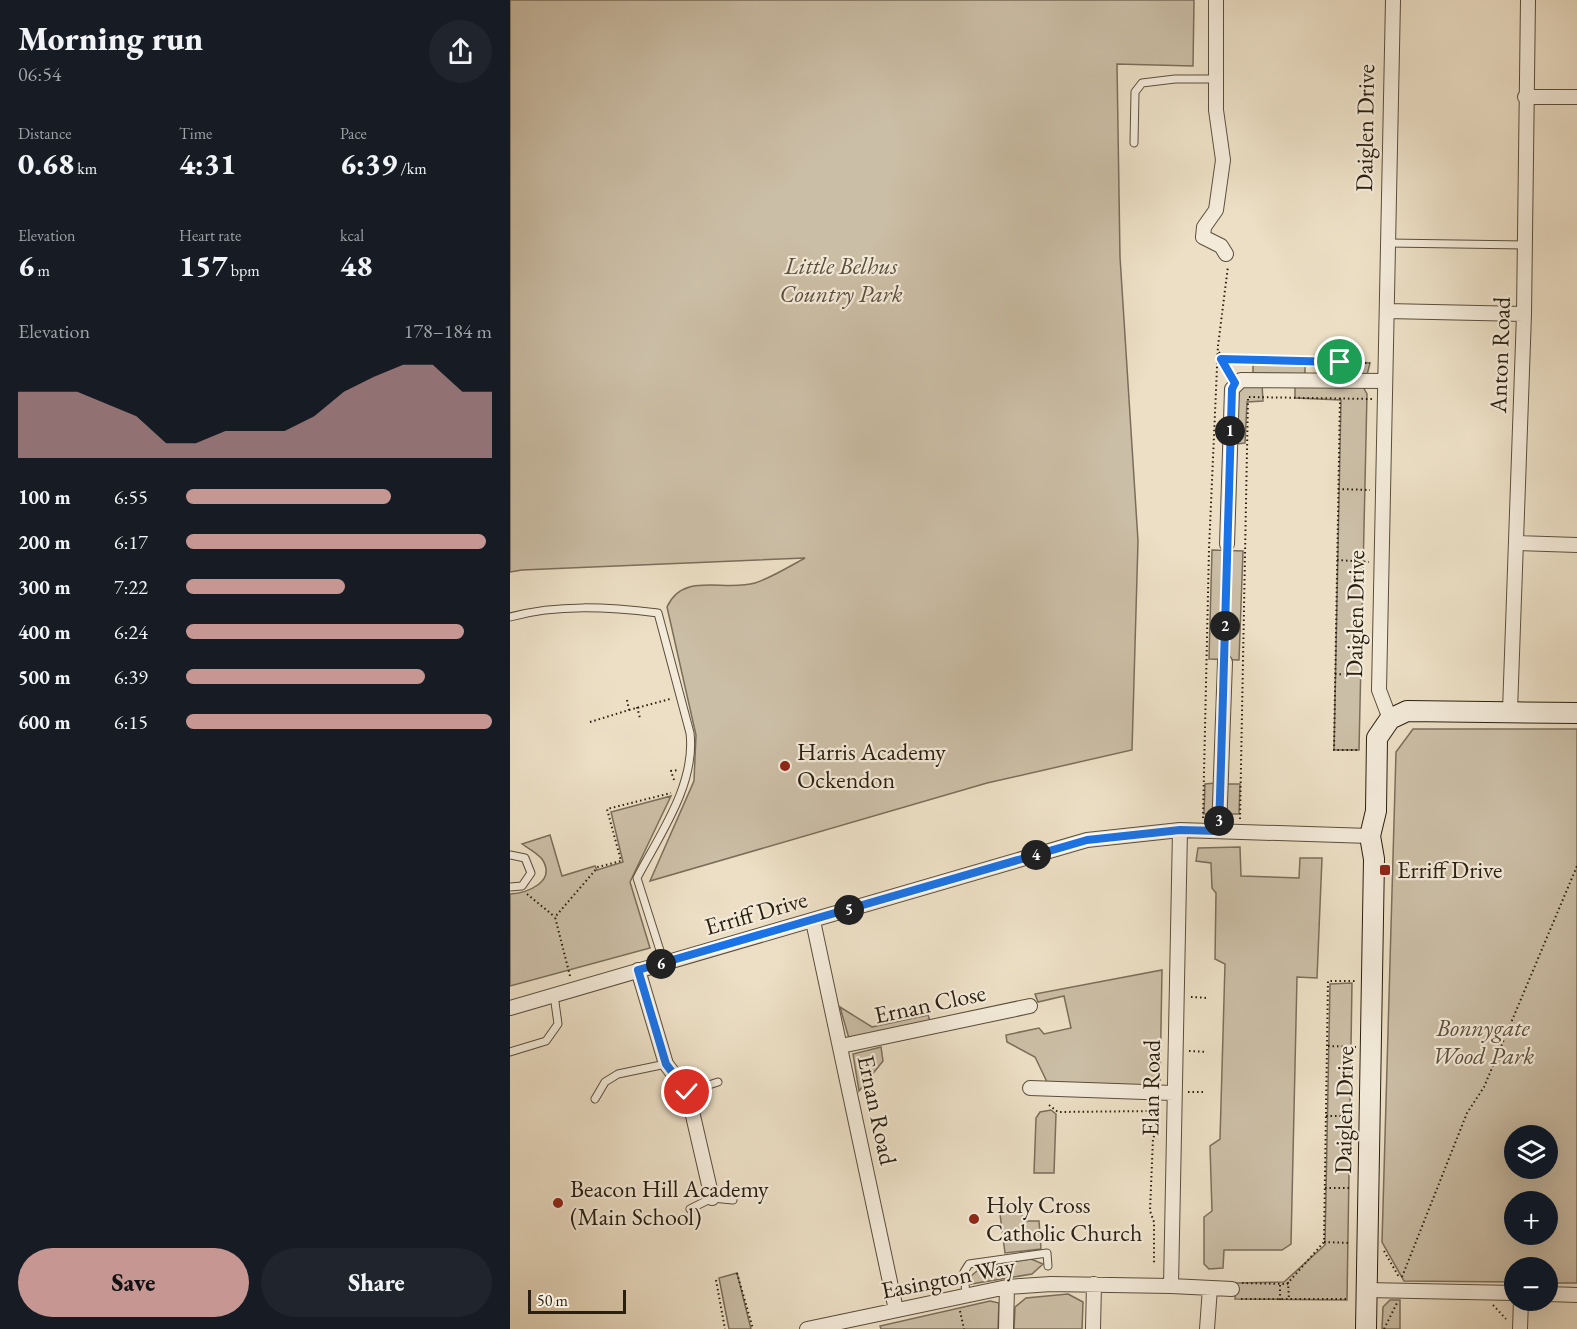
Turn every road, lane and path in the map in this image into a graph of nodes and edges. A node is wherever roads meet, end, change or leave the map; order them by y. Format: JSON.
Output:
{"nodes":[{"id":1,"x":1216,"y":0,"type":"edge"},
{"id":2,"x":1393,"y":0,"type":"edge"},
{"id":3,"x":1528,"y":0,"type":"edge"},
{"id":4,"x":1216,"y":79,"type":"junction"},
{"id":5,"x":1525,"y":97,"type":"junction"},
{"id":6,"x":1577,"y":97,"type":"edge"},
{"id":7,"x":1134,"y":143,"type":"dead end"},
{"id":8,"x":1388,"y":243,"type":"junction"},
{"id":9,"x":1524,"y":246,"type":"junction"},
{"id":10,"x":1226,"y":254,"type":"joint"},
{"id":11,"x":1387,"y":311,"type":"junction"},
{"id":12,"x":1524,"y":314,"type":"junction"},
{"id":13,"x":1218,"y":345,"type":"junction"},
{"id":14,"x":1221,"y":359,"type":"junction"},
{"id":15,"x":1370,"y":363,"type":"dead end"},
{"id":16,"x":1385,"y":381,"type":"junction"},
{"id":17,"x":1235,"y":383,"type":"junction"},
{"id":18,"x":1340,"y":398,"type":"junction"},
{"id":19,"x":1373,"y":399,"type":"dead end"},
{"id":20,"x":1338,"y":489,"type":"junction"},
{"id":21,"x":1370,"y":490,"type":"dead end"},
{"id":22,"x":1516,"y":543,"type":"junction"},
{"id":23,"x":1227,"y":544,"type":"joint"},
{"id":24,"x":1577,"y":545,"type":"edge"},
{"id":25,"x":1337,"y":560,"type":"junction"},
{"id":26,"x":1368,"y":562,"type":"dead end"},
{"id":27,"x":510,"y":617,"type":"edge"},
{"id":28,"x":1225,"y":662,"type":"joint"},
{"id":29,"x":1335,"y":674,"type":"junction"},
{"id":30,"x":1366,"y":675,"type":"dead end"},
{"id":31,"x":627,"y":700,"type":"dead end"},
{"id":32,"x":672,"y":702,"type":"dead end"},
{"id":33,"x":637,"y":708,"type":"junction"},
{"id":34,"x":630,"y":710,"type":"junction"},
{"id":35,"x":1510,"y":711,"type":"junction"},
{"id":36,"x":1577,"y":713,"type":"edge"},
{"id":37,"x":640,"y":718,"type":"dead end"},
{"id":38,"x":1390,"y":719,"type":"junction"},
{"id":39,"x":590,"y":722,"type":"dead end"},
{"id":40,"x":1364,"y":750,"type":"dead end"},
{"id":41,"x":688,"y":769,"type":"junction"},
{"id":42,"x":674,"y":781,"type":"dead end"},
{"id":43,"x":676,"y":791,"type":"dead end"},
{"id":44,"x":1203,"y":818,"type":"dead end"},
{"id":45,"x":1240,"y":819,"type":"dead end"},
{"id":46,"x":1180,"y":830,"type":"junction"},
{"id":47,"x":1219,"y":831,"type":"junction"},
{"id":48,"x":1370,"y":836,"type":"junction"},
{"id":49,"x":510,"y":855,"type":"edge"},
{"id":50,"x":1577,"y":866,"type":"edge"},
{"id":51,"x":510,"y":886,"type":"edge"},
{"id":52,"x":525,"y":893,"type":"dead end"},
{"id":53,"x":555,"y":917,"type":"junction"},
{"id":54,"x":813,"y":921,"type":"junction"},
{"id":55,"x":664,"y":963,"type":"junction"},
{"id":56,"x":638,"y":970,"type":"junction"},
{"id":57,"x":570,"y":976,"type":"dead end"},
{"id":58,"x":1357,"y":981,"type":"dead end"},
{"id":59,"x":554,"y":995,"type":"junction"},
{"id":60,"x":1176,"y":996,"type":"junction"},
{"id":61,"x":1208,"y":998,"type":"dead end"},
{"id":62,"x":1030,"y":1006,"type":"dead end"},
{"id":63,"x":510,"y":1008,"type":"edge"},
{"id":64,"x":841,"y":1046,"type":"junction"},
{"id":65,"x":1327,"y":1046,"type":"junction"},
{"id":66,"x":1356,"y":1047,"type":"dead end"},
{"id":67,"x":1174,"y":1051,"type":"junction"},
{"id":68,"x":510,"y":1052,"type":"edge"},
{"id":69,"x":1207,"y":1052,"type":"dead end"},
{"id":70,"x":666,"y":1064,"type":"junction"},
{"id":71,"x":718,"y":1082,"type":"dead end"},
{"id":72,"x":1030,"y":1089,"type":"dead end"},
{"id":73,"x":687,"y":1092,"type":"junction"},
{"id":74,"x":1206,"y":1092,"type":"dead end"},
{"id":75,"x":1173,"y":1093,"type":"junction"},
{"id":76,"x":594,"y":1099,"type":"dead end"},
{"id":77,"x":1049,"y":1105,"type":"dead end"},
{"id":78,"x":1326,"y":1116,"type":"junction"},
{"id":79,"x":1354,"y":1116,"type":"dead end"},
{"id":80,"x":1325,"y":1188,"type":"junction"},
{"id":81,"x":1353,"y":1188,"type":"dead end"},
{"id":82,"x":712,"y":1198,"type":"junction"},
{"id":83,"x":733,"y":1200,"type":"dead end"},
{"id":84,"x":690,"y":1209,"type":"dead end"},
{"id":85,"x":1324,"y":1242,"type":"junction"},
{"id":86,"x":1351,"y":1243,"type":"dead end"},
{"id":87,"x":1154,"y":1265,"type":"dead end"},
{"id":88,"x":1048,"y":1266,"type":"dead end"},
{"id":89,"x":738,"y":1273,"type":"dead end"},
{"id":90,"x":716,"y":1280,"type":"dead end"},
{"id":91,"x":1401,"y":1280,"type":"dead end"},
{"id":92,"x":1288,"y":1282,"type":"junction"},
{"id":93,"x":1280,"y":1283,"type":"junction"},
{"id":94,"x":1094,"y":1284,"type":"junction"},
{"id":95,"x":1171,"y":1286,"type":"junction"},
{"id":96,"x":1007,"y":1287,"type":"junction"},
{"id":97,"x":1210,"y":1288,"type":"junction"},
{"id":98,"x":1234,"y":1291,"type":"junction"},
{"id":99,"x":1504,"y":1293,"type":"edge"},
{"id":100,"x":1558,"y":1294,"type":"edge"},
{"id":101,"x":1577,"y":1295,"type":"edge"},
{"id":102,"x":1366,"y":1297,"type":"junction"},
{"id":103,"x":1400,"y":1298,"type":"dead end"},
{"id":104,"x":1487,"y":1299,"type":"dead end"},
{"id":105,"x":962,"y":1300,"type":"junction"},
{"id":106,"x":1280,"y":1300,"type":"junction"},
{"id":107,"x":1289,"y":1300,"type":"junction"},
{"id":108,"x":896,"y":1310,"type":"junction"},
{"id":109,"x":1521,"y":1311,"type":"edge"},
{"id":110,"x":1507,"y":1319,"type":"dead end"},
{"id":111,"x":725,"y":1329,"type":"edge"},
{"id":112,"x":753,"y":1329,"type":"edge"},
{"id":113,"x":807,"y":1329,"type":"edge"},
{"id":114,"x":962,"y":1329,"type":"edge"},
{"id":115,"x":1006,"y":1329,"type":"edge"},
{"id":116,"x":1093,"y":1329,"type":"edge"},
{"id":117,"x":1208,"y":1329,"type":"edge"},
{"id":118,"x":1366,"y":1329,"type":"edge"},
{"id":119,"x":1384,"y":1329,"type":"edge"},
{"id":120,"x":1520,"y":1329,"type":"edge"}],
"edges":[{"from":1,"to":4,"type":"street"},
{"from":2,"to":8,"type":"street","name":"Daiglen Drive"},
{"from":3,"to":5,"type":"street","name":"Anton Road"},
{"from":4,"to":7,"type":"lane"},
{"from":4,"to":10,"type":"street"},
{"from":5,"to":6,"type":"street"},
{"from":5,"to":9,"type":"street","name":"Anton Road"},
{"from":8,"to":9,"type":"lane"},
{"from":8,"to":11,"type":"street","name":"Daiglen Drive"},
{"from":9,"to":12,"type":"street","name":"Anton Road"},
{"from":10,"to":13,"type":"path"},
{"from":11,"to":12,"type":"street"},
{"from":11,"to":16,"type":"street","name":"Daiglen Drive"},
{"from":12,"to":22,"type":"street","name":"Anton Road"},
{"from":13,"to":14,"type":"path"},
{"from":13,"to":44,"type":"path"},
{"from":14,"to":15,"type":"path"},
{"from":14,"to":17,"type":"path"},
{"from":16,"to":17,"type":"street"},
{"from":16,"to":38,"type":"street","name":"Daiglen Drive"},
{"from":17,"to":23,"type":"street"},
{"from":18,"to":19,"type":"path"},
{"from":18,"to":20,"type":"path"},
{"from":18,"to":45,"type":"path"},
{"from":20,"to":21,"type":"path"},
{"from":20,"to":25,"type":"path"},
{"from":22,"to":24,"type":"street"},
{"from":22,"to":35,"type":"street","name":"Anton Road"},
{"from":23,"to":28,"type":"path"},
{"from":25,"to":26,"type":"path"},
{"from":25,"to":29,"type":"path"},
{"from":27,"to":41,"type":"lane"},
{"from":28,"to":47,"type":"street"},
{"from":29,"to":30,"type":"path"},
{"from":29,"to":40,"type":"path"},
{"from":31,"to":34,"type":"path"},
{"from":32,"to":33,"type":"path"},
{"from":33,"to":34,"type":"path"},
{"from":33,"to":37,"type":"path"},
{"from":34,"to":39,"type":"path"},
{"from":35,"to":36,"type":"street"},
{"from":35,"to":38,"type":"street"},
{"from":38,"to":48,"type":"street","name":"Daiglen Drive"},
{"from":41,"to":42,"type":"path"},
{"from":41,"to":55,"type":"lane"},
{"from":43,"to":53,"type":"path"},
{"from":46,"to":47,"type":"street","name":"Erriff Drive"},
{"from":46,"to":54,"type":"street","name":"Erriff Drive"},
{"from":46,"to":60,"type":"street","name":"Elan Road"},
{"from":47,"to":48,"type":"street","name":"Erriff Drive"},
{"from":48,"to":102,"type":"street","name":"Daiglen Drive"},
{"from":49,"to":51,"type":"lane"},
{"from":50,"to":91,"type":"path"},
{"from":52,"to":53,"type":"path"},
{"from":53,"to":57,"type":"path"},
{"from":54,"to":55,"type":"street","name":"Erriff Drive"},
{"from":54,"to":64,"type":"street","name":"Ernan Road"},
{"from":55,"to":56,"type":"street","name":"Erriff Drive"},
{"from":56,"to":59,"type":"street","name":"Erriff Drive"},
{"from":56,"to":70,"type":"street"},
{"from":58,"to":65,"type":"path"},
{"from":59,"to":63,"type":"street","name":"Erriff Drive"},
{"from":59,"to":68,"type":"lane"},
{"from":60,"to":61,"type":"path"},
{"from":60,"to":67,"type":"street","name":"Elan Road"},
{"from":62,"to":64,"type":"street","name":"Ernan Close"},
{"from":64,"to":108,"type":"street","name":"Ernan Road"},
{"from":65,"to":66,"type":"path"},
{"from":65,"to":78,"type":"path"},
{"from":67,"to":69,"type":"path"},
{"from":67,"to":75,"type":"street","name":"Elan Road"},
{"from":70,"to":73,"type":"street"},
{"from":70,"to":76,"type":"lane"},
{"from":71,"to":73,"type":"lane"},
{"from":72,"to":75,"type":"street"},
{"from":73,"to":82,"type":"street"},
{"from":74,"to":75,"type":"path"},
{"from":75,"to":95,"type":"street","name":"Elan Road"},
{"from":77,"to":87,"type":"path"},
{"from":78,"to":79,"type":"path"},
{"from":78,"to":80,"type":"path"},
{"from":80,"to":81,"type":"path"},
{"from":80,"to":85,"type":"path"},
{"from":82,"to":83,"type":"lane"},
{"from":82,"to":84,"type":"lane"},
{"from":85,"to":86,"type":"path"},
{"from":85,"to":92,"type":"path"},
{"from":88,"to":105,"type":"lane"},
{"from":89,"to":112,"type":"path"},
{"from":90,"to":111,"type":"path"},
{"from":92,"to":93,"type":"path"},
{"from":92,"to":107,"type":"path"},
{"from":93,"to":98,"type":"path"},
{"from":93,"to":106,"type":"path"},
{"from":94,"to":95,"type":"street","name":"Easington Way"},
{"from":94,"to":96,"type":"street","name":"Easington Way"},
{"from":94,"to":116,"type":"street"},
{"from":95,"to":97,"type":"street"},
{"from":96,"to":105,"type":"street","name":"Easington Way"},
{"from":96,"to":115,"type":"street"},
{"from":97,"to":98,"type":"street"},
{"from":97,"to":117,"type":"street"},
{"from":98,"to":106,"type":"path"},
{"from":99,"to":102,"type":"street"},
{"from":100,"to":101,"type":"street"},
{"from":102,"to":107,"type":"path"},
{"from":102,"to":118,"type":"street","name":"Daiglen Drive"},
{"from":103,"to":119,"type":"path"},
{"from":104,"to":110,"type":"path"},
{"from":105,"to":108,"type":"street","name":"Easington Way"},
{"from":105,"to":114,"type":"path"},
{"from":106,"to":107,"type":"path"},
{"from":108,"to":113,"type":"street","name":"Easington Way"},
{"from":109,"to":120,"type":"street"}]}
